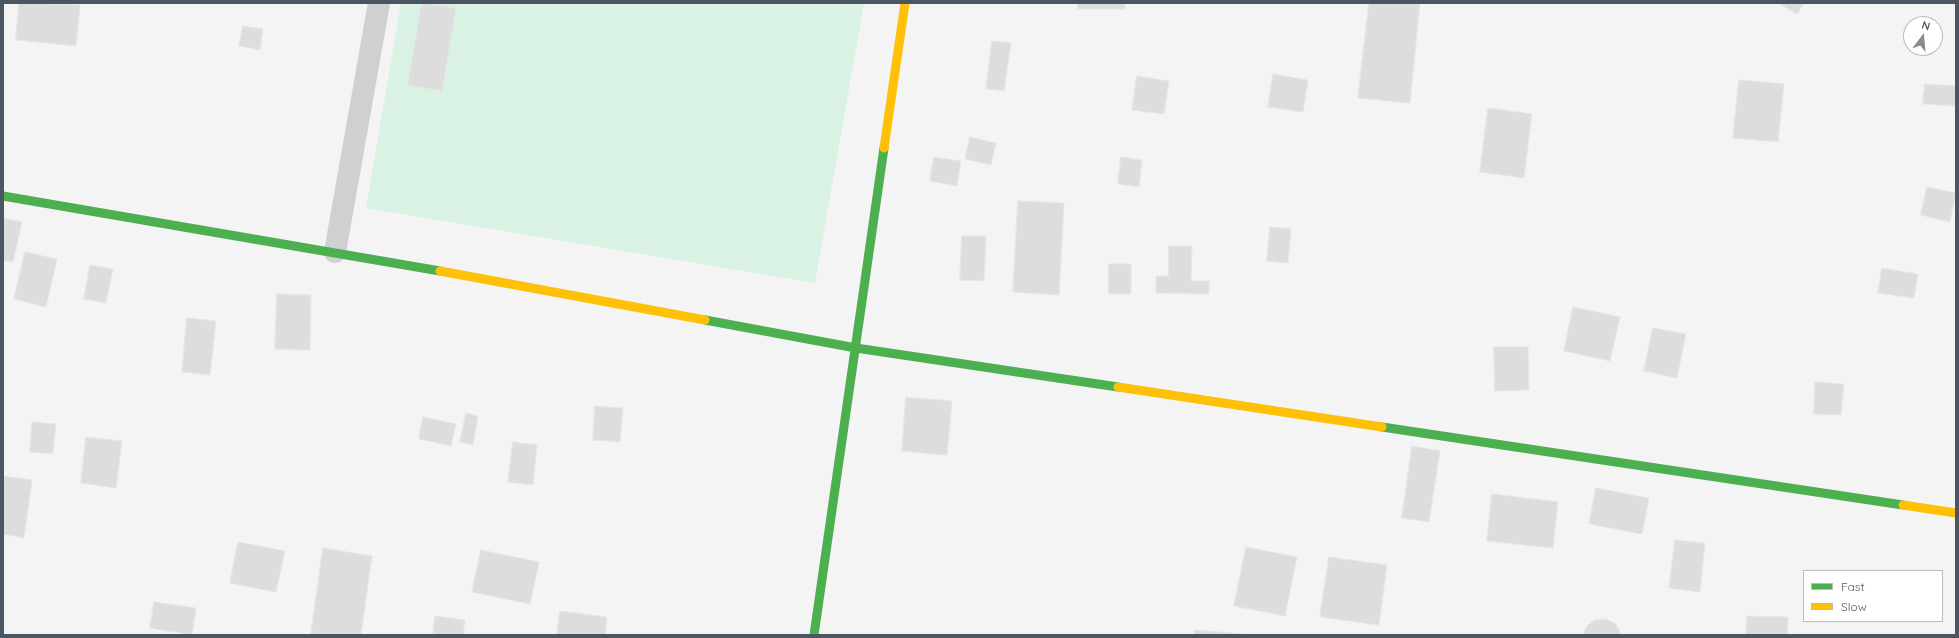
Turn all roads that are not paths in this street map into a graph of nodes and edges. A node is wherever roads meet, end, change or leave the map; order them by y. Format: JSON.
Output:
{"nodes":[{"id":1,"x":379,"y":3,"type":"edge"},
{"id":2,"x":905,"y":3,"type":"edge"},
{"id":3,"x":3,"y":196,"type":"edge"},
{"id":4,"x":335,"y":252,"type":"junction"},
{"id":5,"x":856,"y":348,"type":"junction"},
{"id":6,"x":1956,"y":513,"type":"edge"},
{"id":7,"x":814,"y":635,"type":"edge"}],
"edges":[{"from":1,"to":4,"type":"street"},
{"from":2,"to":5,"type":"street"},
{"from":3,"to":4,"type":"street"},
{"from":4,"to":5,"type":"street"},
{"from":5,"to":6,"type":"street"},
{"from":5,"to":7,"type":"street"}]}
